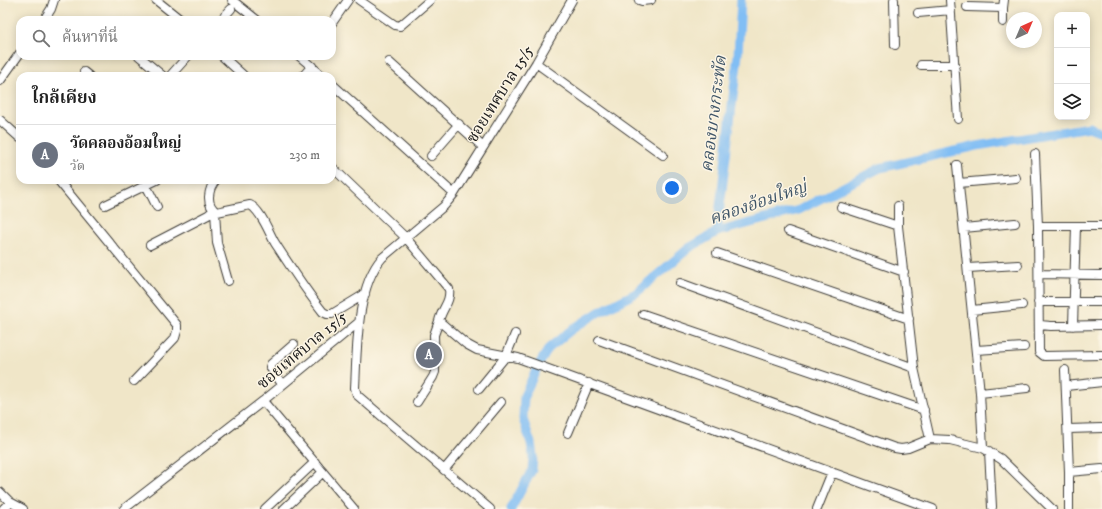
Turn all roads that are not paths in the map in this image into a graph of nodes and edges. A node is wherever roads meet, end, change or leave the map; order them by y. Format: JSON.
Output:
{"nodes":[{"id":1,"x":54,"y":0,"type":"edge"},
{"id":2,"x":156,"y":0,"type":"edge"},
{"id":3,"x":232,"y":0,"type":"edge"},
{"id":4,"x":348,"y":0,"type":"edge"},
{"id":5,"x":359,"y":0,"type":"edge"},
{"id":6,"x":430,"y":0,"type":"edge"},
{"id":7,"x":572,"y":0,"type":"edge"},
{"id":8,"x":639,"y":0,"type":"edge"},
{"id":9,"x":651,"y":0,"type":"edge"},
{"id":10,"x":894,"y":0,"type":"edge"},
{"id":11,"x":950,"y":0,"type":"edge"},
{"id":12,"x":1004,"y":4,"type":"edge"},
{"id":13,"x":968,"y":7,"type":"dead end"},
{"id":14,"x":231,"y":9,"type":"dead end"},
{"id":15,"x":950,"y":10,"type":"junction"},
{"id":16,"x":918,"y":13,"type":"dead end"},
{"id":17,"x":46,"y":16,"type":"edge"},
{"id":18,"x":176,"y":16,"type":"edge"},
{"id":19,"x":225,"y":16,"type":"edge"},
{"id":20,"x":252,"y":16,"type":"edge"},
{"id":21,"x":336,"y":17,"type":"edge"},
{"id":22,"x":1003,"y":22,"type":"dead end"},
{"id":23,"x":895,"y":45,"type":"dead end"},
{"id":24,"x":16,"y":59,"type":"edge"},
{"id":25,"x":144,"y":60,"type":"edge"},
{"id":26,"x":184,"y":60,"type":"edge"},
{"id":27,"x":226,"y":60,"type":"edge"},
{"id":28,"x":305,"y":60,"type":"edge"},
{"id":29,"x":389,"y":62,"type":"dead end"},
{"id":30,"x":536,"y":63,"type":"junction"},
{"id":31,"x":921,"y":65,"type":"dead end"},
{"id":32,"x":954,"y":65,"type":"junction"},
{"id":33,"x":312,"y":66,"type":"junction"},
{"id":34,"x":157,"y":72,"type":"edge"},
{"id":35,"x":174,"y":72,"type":"edge"},
{"id":36,"x":240,"y":72,"type":"edge"},
{"id":37,"x":307,"y":72,"type":"edge"},
{"id":38,"x":319,"y":72,"type":"edge"},
{"id":39,"x":0,"y":81,"type":"edge"},
{"id":40,"x":336,"y":88,"type":"edge"},
{"id":41,"x":958,"y":119,"type":"dead end"},
{"id":42,"x":0,"y":120,"type":"edge"},
{"id":43,"x":459,"y":124,"type":"junction"},
{"id":44,"x":16,"y":134,"type":"edge"},
{"id":45,"x":483,"y":147,"type":"junction"},
{"id":46,"x":1035,"y":154,"type":"dead end"},
{"id":47,"x":662,"y":155,"type":"dead end"},
{"id":48,"x":431,"y":156,"type":"dead end"},
{"id":49,"x":957,"y":165,"type":"dead end"},
{"id":50,"x":336,"y":172,"type":"edge"},
{"id":51,"x":1016,"y":178,"type":"dead end"},
{"id":52,"x":959,"y":183,"type":"junction"},
{"id":53,"x":61,"y":184,"type":"edge"},
{"id":54,"x":144,"y":184,"type":"edge"},
{"id":55,"x":146,"y":184,"type":"edge"},
{"id":56,"x":213,"y":184,"type":"edge"},
{"id":57,"x":454,"y":194,"type":"junction"},
{"id":58,"x":105,"y":205,"type":"dead end"},
{"id":59,"x":898,"y":206,"type":"dead end"},
{"id":60,"x":157,"y":207,"type":"dead end"},
{"id":61,"x":841,"y":207,"type":"dead end"},
{"id":62,"x":215,"y":211,"type":"junction"},
{"id":63,"x":1015,"y":222,"type":"dead end"},
{"id":64,"x":898,"y":226,"type":"junction"},
{"id":65,"x":1038,"y":226,"type":"junction"},
{"id":66,"x":1076,"y":226,"type":"junction"},
{"id":67,"x":1102,"y":226,"type":"edge"},
{"id":68,"x":964,"y":228,"type":"junction"},
{"id":69,"x":788,"y":231,"type":"dead end"},
{"id":70,"x":406,"y":238,"type":"junction"},
{"id":71,"x":150,"y":245,"type":"dead end"},
{"id":72,"x":717,"y":253,"type":"dead end"},
{"id":73,"x":1018,"y":265,"type":"dead end"},
{"id":74,"x":968,"y":268,"type":"junction"},
{"id":75,"x":904,"y":272,"type":"junction"},
{"id":76,"x":1039,"y":274,"type":"junction"},
{"id":77,"x":1074,"y":275,"type":"junction"},
{"id":78,"x":1102,"y":275,"type":"edge"},
{"id":79,"x":228,"y":281,"type":"dead end"},
{"id":80,"x":680,"y":283,"type":"dead end"},
{"id":81,"x":365,"y":294,"type":"junction"},
{"id":82,"x":1038,"y":302,"type":"junction"},
{"id":83,"x":1074,"y":302,"type":"junction"},
{"id":84,"x":1102,"y":302,"type":"edge"},
{"id":85,"x":1022,"y":305,"type":"dead end"},
{"id":86,"x":972,"y":310,"type":"junction"},
{"id":87,"x":642,"y":314,"type":"dead end"},
{"id":88,"x":909,"y":319,"type":"junction"},
{"id":89,"x":439,"y":321,"type":"junction"},
{"id":90,"x":359,"y":322,"type":"junction"},
{"id":91,"x":1040,"y":325,"type":"junction"},
{"id":92,"x":1102,"y":325,"type":"edge"},
{"id":93,"x":1073,"y":326,"type":"junction"},
{"id":94,"x":516,"y":334,"type":"dead end"},
{"id":95,"x":599,"y":340,"type":"dead end"},
{"id":96,"x":294,"y":344,"type":"dead end"},
{"id":97,"x":1024,"y":347,"type":"dead end"},
{"id":98,"x":976,"y":350,"type":"junction"},
{"id":99,"x":1102,"y":355,"type":"edge"},
{"id":100,"x":506,"y":356,"type":"junction"},
{"id":101,"x":914,"y":368,"type":"junction"},
{"id":102,"x":1065,"y":370,"type":"dead end"},
{"id":103,"x":134,"y":382,"type":"dead end"},
{"id":104,"x":1102,"y":382,"type":"edge"},
{"id":105,"x":589,"y":383,"type":"junction"},
{"id":106,"x":282,"y":384,"type":"junction"},
{"id":107,"x":1066,"y":386,"type":"junction"},
{"id":108,"x":1027,"y":388,"type":"dead end"},
{"id":109,"x":479,"y":389,"type":"dead end"},
{"id":110,"x":980,"y":393,"type":"junction"},
{"id":111,"x":263,"y":401,"type":"junction"},
{"id":112,"x":417,"y":402,"type":"dead end"},
{"id":113,"x":501,"y":402,"type":"dead end"},
{"id":114,"x":924,"y":410,"type":"junction"},
{"id":115,"x":1102,"y":428,"type":"edge"},
{"id":116,"x":1068,"y":429,"type":"junction"},
{"id":117,"x":568,"y":432,"type":"dead end"},
{"id":118,"x":930,"y":439,"type":"junction"},
{"id":119,"x":986,"y":449,"type":"junction"},
{"id":120,"x":315,"y":462,"type":"junction"},
{"id":121,"x":1102,"y":469,"type":"edge"},
{"id":122,"x":444,"y":470,"type":"junction"},
{"id":123,"x":323,"y":472,"type":"junction"},
{"id":124,"x":832,"y":472,"type":"junction"},
{"id":125,"x":1069,"y":472,"type":"junction"},
{"id":126,"x":0,"y":492,"type":"edge"},
{"id":127,"x":10,"y":502,"type":"junction"},
{"id":128,"x":992,"y":507,"type":"dead end"},
{"id":129,"x":3,"y":509,"type":"edge"},
{"id":130,"x":23,"y":509,"type":"edge"},
{"id":131,"x":124,"y":509,"type":"edge"},
{"id":132,"x":265,"y":509,"type":"edge"},
{"id":133,"x":284,"y":509,"type":"edge"},
{"id":134,"x":354,"y":509,"type":"edge"},
{"id":135,"x":490,"y":509,"type":"edge"},
{"id":136,"x":817,"y":509,"type":"edge"},
{"id":137,"x":933,"y":509,"type":"edge"},
{"id":138,"x":1052,"y":509,"type":"edge"},
{"id":139,"x":1069,"y":509,"type":"edge"}],
"edges":[{"from":1,"to":17,"type":"street"},
{"from":2,"to":18,"type":"street"},
{"from":3,"to":20,"type":"street"},
{"from":4,"to":21,"type":"street"},
{"from":5,"to":6,"type":"street"},
{"from":7,"to":30,"type":"street","name":"ซอยเทศบาล 15/5"},
{"from":8,"to":9,"type":"street"},
{"from":10,"to":23,"type":"street"},
{"from":11,"to":15,"type":"street"},
{"from":12,"to":13,"type":"street"},
{"from":12,"to":22,"type":"street"},
{"from":14,"to":19,"type":"street"},
{"from":15,"to":16,"type":"street"},
{"from":15,"to":32,"type":"street"},
{"from":24,"to":39,"type":"street"},
{"from":25,"to":34,"type":"street"},
{"from":26,"to":35,"type":"street"},
{"from":27,"to":36,"type":"street"},
{"from":28,"to":33,"type":"street"},
{"from":29,"to":43,"type":"street"},
{"from":30,"to":45,"type":"street","name":"ซอยเทศบาล 15/5"},
{"from":30,"to":47,"type":"street"},
{"from":31,"to":32,"type":"street"},
{"from":32,"to":41,"type":"street"},
{"from":33,"to":37,"type":"street"},
{"from":33,"to":38,"type":"street"},
{"from":40,"to":57,"type":"street"},
{"from":42,"to":44,"type":"street"},
{"from":43,"to":45,"type":"street"},
{"from":43,"to":48,"type":"street"},
{"from":45,"to":57,"type":"street","name":"ซอยเทศบาล 15/5"},
{"from":46,"to":65,"type":"street"},
{"from":49,"to":52,"type":"street"},
{"from":50,"to":70,"type":"street"},
{"from":51,"to":52,"type":"street"},
{"from":52,"to":68,"type":"street"},
{"from":53,"to":103,"type":"street"},
{"from":54,"to":58,"type":"street"},
{"from":55,"to":60,"type":"street"},
{"from":56,"to":62,"type":"street"},
{"from":57,"to":70,"type":"street","name":"ซอยเทศบาล 15/5"},
{"from":59,"to":64,"type":"street"},
{"from":61,"to":64,"type":"street"},
{"from":62,"to":71,"type":"street"},
{"from":62,"to":79,"type":"street"},
{"from":62,"to":81,"type":"street"},
{"from":63,"to":68,"type":"street"},
{"from":64,"to":75,"type":"street"},
{"from":65,"to":66,"type":"street"},
{"from":65,"to":76,"type":"street"},
{"from":66,"to":67,"type":"street"},
{"from":66,"to":77,"type":"street"},
{"from":68,"to":74,"type":"street"},
{"from":69,"to":75,"type":"street"},
{"from":70,"to":81,"type":"street","name":"ซอยเทศบาล 15/5"},
{"from":70,"to":89,"type":"street"},
{"from":72,"to":88,"type":"street"},
{"from":73,"to":74,"type":"street"},
{"from":74,"to":86,"type":"street"},
{"from":75,"to":88,"type":"street"},
{"from":76,"to":77,"type":"street"},
{"from":76,"to":82,"type":"street"},
{"from":77,"to":78,"type":"street"},
{"from":77,"to":83,"type":"street"},
{"from":80,"to":101,"type":"street"},
{"from":81,"to":90,"type":"street","name":"ซอยเทศบาล 15/5"},
{"from":82,"to":83,"type":"street"},
{"from":82,"to":91,"type":"street"},
{"from":83,"to":84,"type":"street"},
{"from":83,"to":93,"type":"street"},
{"from":85,"to":86,"type":"street"},
{"from":86,"to":98,"type":"street"},
{"from":87,"to":114,"type":"street"},
{"from":88,"to":101,"type":"street"},
{"from":89,"to":100,"type":"street"},
{"from":89,"to":112,"type":"street"},
{"from":90,"to":106,"type":"street","name":"ซอยเทศบาล 15/5"},
{"from":90,"to":122,"type":"street"},
{"from":91,"to":93,"type":"street"},
{"from":91,"to":99,"type":"street"},
{"from":92,"to":93,"type":"street"},
{"from":94,"to":100,"type":"street"},
{"from":95,"to":118,"type":"street"},
{"from":96,"to":106,"type":"street"},
{"from":97,"to":98,"type":"street"},
{"from":98,"to":110,"type":"street"},
{"from":100,"to":105,"type":"street"},
{"from":100,"to":109,"type":"street"},
{"from":101,"to":114,"type":"street"},
{"from":102,"to":107,"type":"street"},
{"from":104,"to":107,"type":"street"},
{"from":105,"to":117,"type":"street"},
{"from":105,"to":124,"type":"street"},
{"from":106,"to":111,"type":"street","name":"ซอยเทศบาล 15/5"},
{"from":107,"to":116,"type":"street"},
{"from":108,"to":110,"type":"street"},
{"from":110,"to":119,"type":"street"},
{"from":111,"to":120,"type":"street"},
{"from":111,"to":131,"type":"street","name":"ซอยเทศบาล 15/5"},
{"from":113,"to":122,"type":"street"},
{"from":114,"to":118,"type":"street"},
{"from":115,"to":116,"type":"street"},
{"from":116,"to":125,"type":"street"},
{"from":118,"to":119,"type":"street"},
{"from":119,"to":128,"type":"street"},
{"from":119,"to":138,"type":"street"},
{"from":120,"to":123,"type":"street"},
{"from":120,"to":132,"type":"street"},
{"from":121,"to":125,"type":"street"},
{"from":122,"to":135,"type":"street"},
{"from":123,"to":133,"type":"street"},
{"from":123,"to":134,"type":"street"},
{"from":124,"to":136,"type":"street"},
{"from":124,"to":137,"type":"street"},
{"from":125,"to":139,"type":"street"},
{"from":126,"to":127,"type":"street"},
{"from":127,"to":129,"type":"street"},
{"from":127,"to":130,"type":"street"}]}
